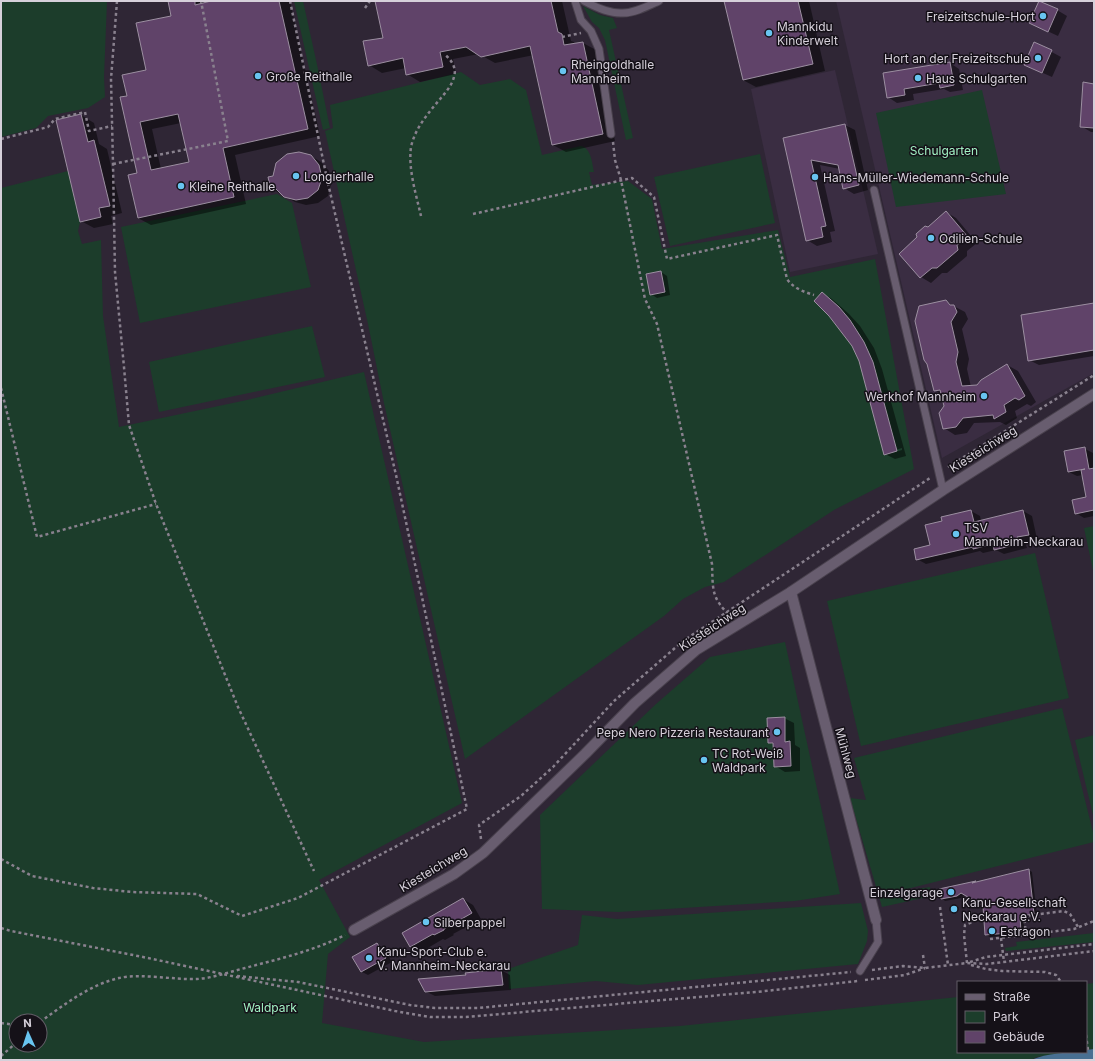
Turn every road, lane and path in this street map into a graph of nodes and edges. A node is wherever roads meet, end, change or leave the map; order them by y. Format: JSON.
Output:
{"nodes":[{"id":1,"x":117,"y":1,"type":"edge"},
{"id":2,"x":201,"y":1,"type":"edge"},
{"id":3,"x":290,"y":1,"type":"edge"},
{"id":4,"x":370,"y":1,"type":"edge"},
{"id":5,"x":575,"y":1,"type":"edge"},
{"id":6,"x":584,"y":1,"type":"edge"},
{"id":7,"x":659,"y":1,"type":"edge"},
{"id":8,"x":365,"y":8,"type":"dead end"},
{"id":9,"x":591,"y":31,"type":"junction"},
{"id":10,"x":562,"y":37,"type":"dead end"},
{"id":11,"x":444,"y":54,"type":"dead end"},
{"id":12,"x":112,"y":126,"type":"junction"},
{"id":13,"x":611,"y":134,"type":"joint"},
{"id":14,"x":1,"y":139,"type":"edge"},
{"id":15,"x":114,"y":164,"type":"junction"},
{"id":16,"x":620,"y":180,"type":"junction"},
{"id":17,"x":874,"y":190,"type":"dead end"},
{"id":18,"x":473,"y":214,"type":"dead end"},
{"id":19,"x":420,"y":216,"type":"dead end"},
{"id":20,"x":814,"y":295,"type":"dead end"},
{"id":21,"x":1094,"y":376,"type":"edge"},
{"id":22,"x":1,"y":388,"type":"edge"},
{"id":23,"x":1094,"y":394,"type":"edge"},
{"id":24,"x":938,"y":473,"type":"junction"},
{"id":25,"x":943,"y":490,"type":"junction"},
{"id":26,"x":156,"y":504,"type":"junction"},
{"id":27,"x":791,"y":592,"type":"junction"},
{"id":28,"x":739,"y":624,"type":"junction"},
{"id":29,"x":1,"y":859,"type":"edge"},
{"id":30,"x":314,"y":871,"type":"dead end"},
{"id":31,"x":969,"y":906,"type":"dead end"},
{"id":32,"x":940,"y":907,"type":"dead end"},
{"id":33,"x":876,"y":920,"type":"joint"},
{"id":34,"x":1094,"y":921,"type":"edge"},
{"id":35,"x":1078,"y":927,"type":"junction"},
{"id":36,"x":1,"y":928,"type":"edge"},
{"id":37,"x":354,"y":930,"type":"joint"},
{"id":38,"x":1026,"y":935,"type":"junction"},
{"id":39,"x":1001,"y":938,"type":"junction"},
{"id":40,"x":990,"y":939,"type":"dead end"},
{"id":41,"x":1094,"y":944,"type":"edge"},
{"id":42,"x":1094,"y":951,"type":"edge"},
{"id":43,"x":1003,"y":954,"type":"junction"},
{"id":44,"x":923,"y":955,"type":"dead end"},
{"id":45,"x":1004,"y":962,"type":"junction"},
{"id":46,"x":967,"y":963,"type":"junction"},
{"id":47,"x":948,"y":965,"type":"junction"},
{"id":48,"x":925,"y":968,"type":"junction"},
{"id":49,"x":860,"y":971,"type":"junction"},
{"id":50,"x":221,"y":974,"type":"junction"},
{"id":51,"x":1060,"y":981,"type":"edge"},
{"id":52,"x":48,"y":1016,"type":"edge"},
{"id":53,"x":1087,"y":1042,"type":"edge"},
{"id":54,"x":1088,"y":1050,"type":"dead end"}],
"edges":[{"from":1,"to":12,"type":"path"},
{"from":2,"to":15,"type":"path"},
{"from":3,"to":29,"type":"path"},
{"from":4,"to":8,"type":"path"},
{"from":5,"to":9,"type":"lane"},
{"from":6,"to":7,"type":"lane"},
{"from":9,"to":10,"type":"path"},
{"from":9,"to":13,"type":"lane"},
{"from":11,"to":19,"type":"path"},
{"from":12,"to":14,"type":"path"},
{"from":12,"to":15,"type":"path"},
{"from":13,"to":16,"type":"path"},
{"from":15,"to":26,"type":"path"},
{"from":16,"to":18,"type":"path"},
{"from":16,"to":20,"type":"path"},
{"from":16,"to":28,"type":"path"},
{"from":17,"to":24,"type":"lane"},
{"from":21,"to":24,"type":"path"},
{"from":22,"to":26,"type":"path"},
{"from":23,"to":25,"type":"street","name":"Kiesteichweg"},
{"from":24,"to":25,"type":"lane"},
{"from":25,"to":27,"type":"street","name":"Kiesteichweg"},
{"from":26,"to":30,"type":"path"},
{"from":27,"to":28,"type":"street","name":"Kiesteichweg"},
{"from":27,"to":33,"type":"street","name":"Mühlweg"},
{"from":28,"to":37,"type":"street","name":"Kiesteichweg"},
{"from":31,"to":46,"type":"path"},
{"from":32,"to":47,"type":"path"},
{"from":33,"to":49,"type":"lane"},
{"from":34,"to":35,"type":"path"},
{"from":35,"to":38,"type":"path"},
{"from":35,"to":38,"type":"path"},
{"from":36,"to":50,"type":"path"},
{"from":37,"to":50,"type":"path"},
{"from":38,"to":39,"type":"path"},
{"from":39,"to":40,"type":"path"},
{"from":39,"to":43,"type":"path"},
{"from":41,"to":43,"type":"path"},
{"from":42,"to":45,"type":"path"},
{"from":43,"to":45,"type":"path"},
{"from":43,"to":46,"type":"path"},
{"from":44,"to":48,"type":"path"},
{"from":45,"to":46,"type":"path"},
{"from":46,"to":47,"type":"path"},
{"from":46,"to":51,"type":"path"},
{"from":47,"to":48,"type":"path"},
{"from":48,"to":49,"type":"path"},
{"from":48,"to":50,"type":"path"},
{"from":49,"to":50,"type":"path"},
{"from":50,"to":52,"type":"path"},
{"from":53,"to":54,"type":"path"}]}
